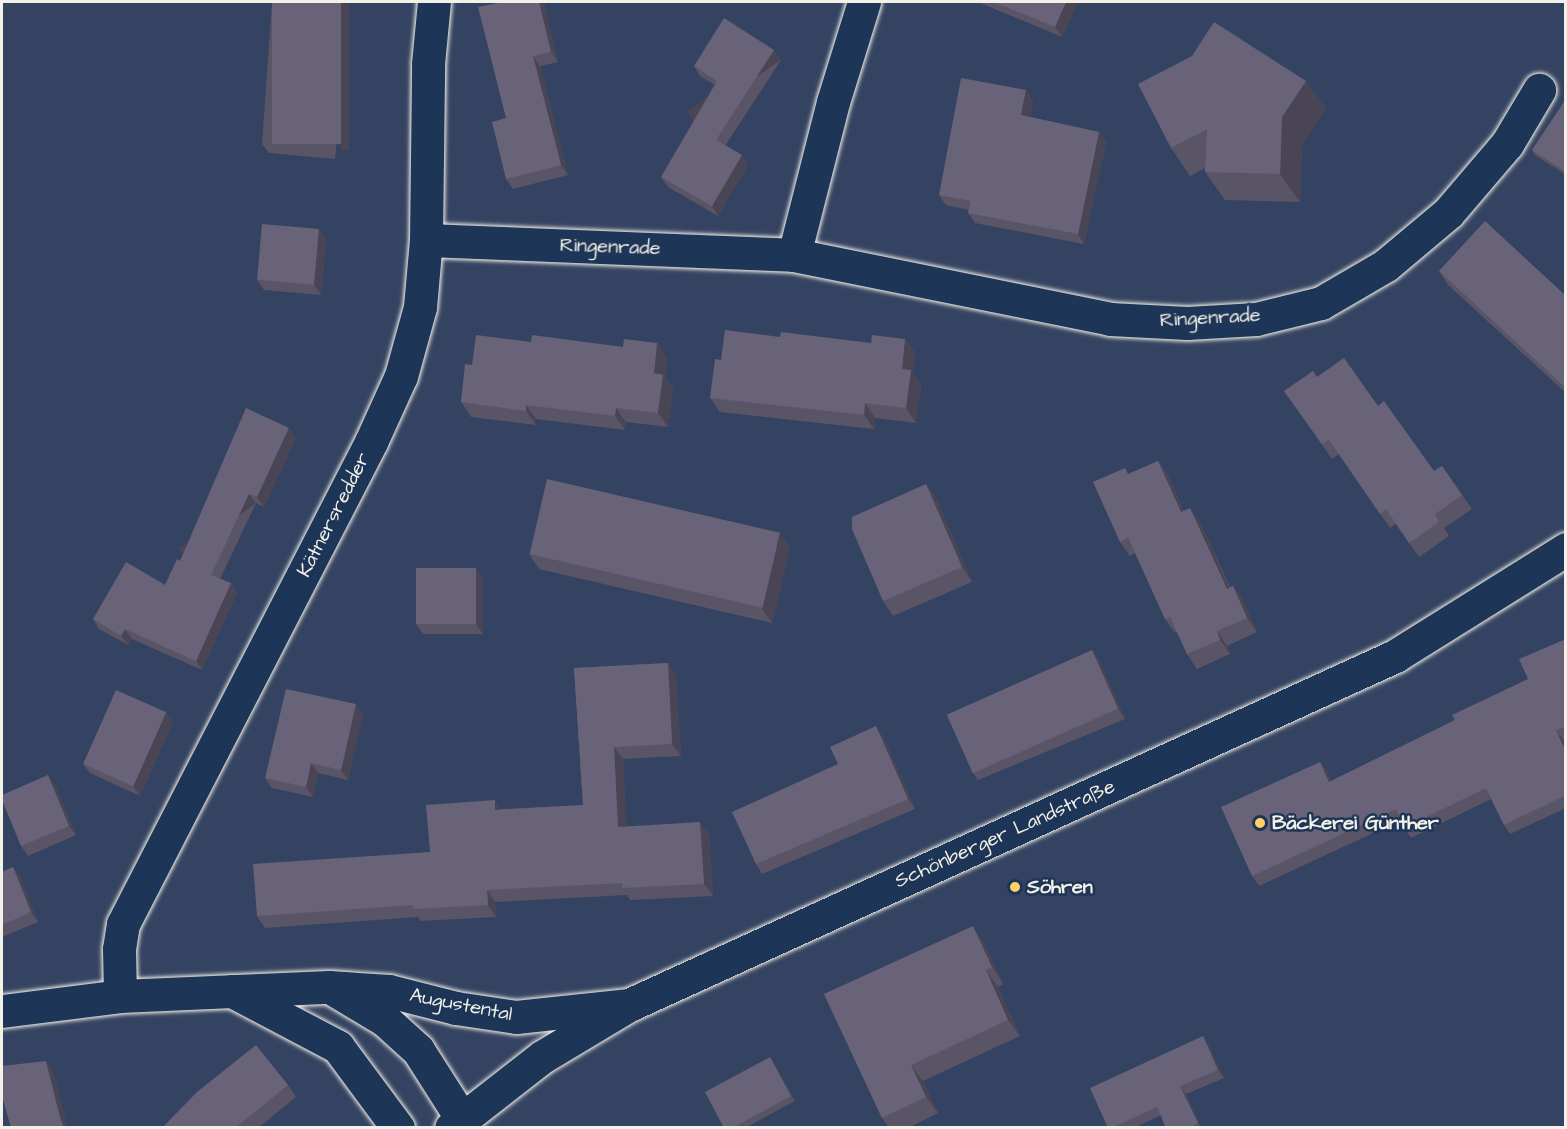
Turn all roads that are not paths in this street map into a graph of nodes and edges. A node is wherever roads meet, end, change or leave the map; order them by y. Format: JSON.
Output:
{"nodes":[{"id":1,"x":434,"y":2,"type":"edge"},
{"id":2,"x":864,"y":2,"type":"edge"},
{"id":3,"x":1539,"y":90,"type":"dead end"},
{"id":4,"x":426,"y":240,"type":"junction"},
{"id":5,"x":794,"y":255,"type":"junction"},
{"id":6,"x":1566,"y":549,"type":"edge"},
{"id":7,"x":329,"y":987,"type":"junction"},
{"id":8,"x":230,"y":990,"type":"junction"},
{"id":9,"x":120,"y":996,"type":"junction"},
{"id":10,"x":629,"y":1005,"type":"junction"},
{"id":11,"x":2,"y":1011,"type":"edge"},
{"id":12,"x":457,"y":1123,"type":"edge"},
{"id":13,"x":398,"y":1128,"type":"edge"}],
"edges":[{"from":1,"to":4,"type":"street","name":"Kätnersredder"},
{"from":2,"to":5,"type":"street"},
{"from":3,"to":5,"type":"street","name":"Ringenrade"},
{"from":4,"to":5,"type":"street","name":"Ringenrade"},
{"from":4,"to":9,"type":"street","name":"Kätnersredder"},
{"from":6,"to":10,"type":"street","name":"Schönberger Landstraße"},
{"from":7,"to":8,"type":"street","name":"Augustental"},
{"from":7,"to":10,"type":"street","name":"Augustental"},
{"from":7,"to":12,"type":"street","name":"Augustental"},
{"from":8,"to":9,"type":"street","name":"Augustental"},
{"from":8,"to":13,"type":"street"},
{"from":9,"to":11,"type":"street","name":"Augustental"},
{"from":10,"to":12,"type":"street","name":"Schönberger Landstraße"}]}
